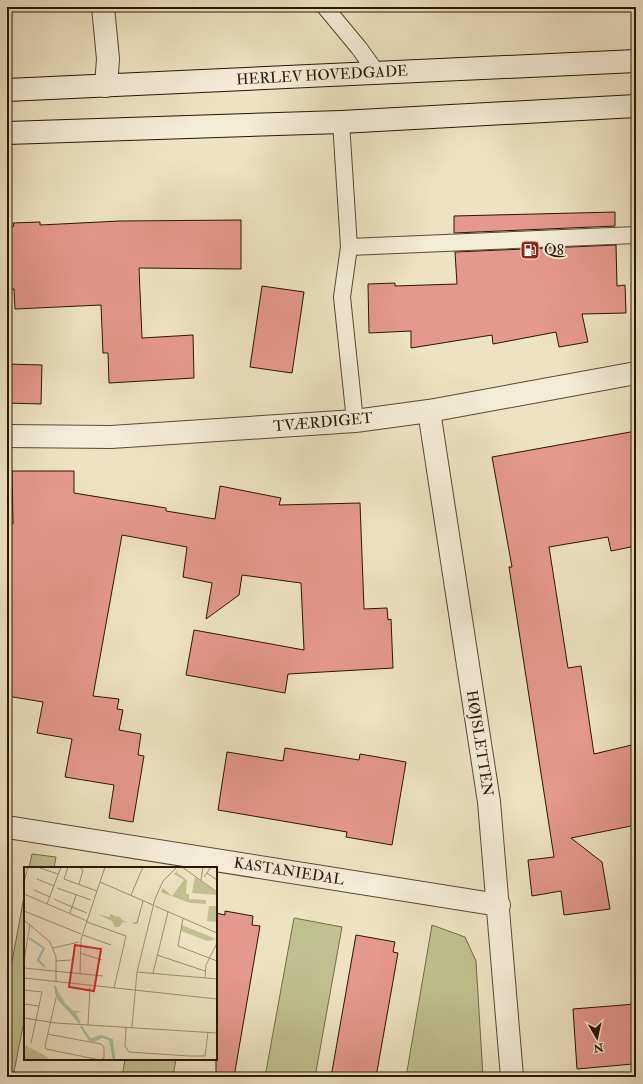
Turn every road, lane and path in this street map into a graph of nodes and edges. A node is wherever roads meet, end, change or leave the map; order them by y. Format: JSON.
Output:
{"nodes":[{"id":1,"x":103,"y":7,"type":"edge"},
{"id":2,"x":330,"y":8,"type":"edge"},
{"id":3,"x":636,"y":61,"type":"edge"},
{"id":4,"x":377,"y":73,"type":"junction"},
{"id":5,"x":106,"y":86,"type":"junction"},
{"id":6,"x":7,"y":90,"type":"edge"},
{"id":7,"x":636,"y":106,"type":"edge"},
{"id":8,"x":342,"y":122,"type":"junction"},
{"id":9,"x":7,"y":134,"type":"edge"},
{"id":10,"x":636,"y":235,"type":"edge"},
{"id":11,"x":349,"y":247,"type":"junction"},
{"id":12,"x":636,"y":373,"type":"edge"},
{"id":13,"x":429,"y":411,"type":"junction"},
{"id":14,"x":355,"y":421,"type":"junction"},
{"id":15,"x":7,"y":436,"type":"edge"},
{"id":16,"x":7,"y":826,"type":"edge"},
{"id":17,"x":499,"y":905,"type":"junction"},
{"id":18,"x":512,"y":1077,"type":"edge"}],
"edges":[{"from":1,"to":5,"type":"street"},
{"from":2,"to":4,"type":"lane"},
{"from":3,"to":4,"type":"street","name":"HERLEV HOVEDGADE"},
{"from":4,"to":5,"type":"street","name":"HERLEV HOVEDGADE"},
{"from":5,"to":6,"type":"street","name":"HERLEV HOVEDGADE"},
{"from":7,"to":8,"type":"street"},
{"from":8,"to":9,"type":"street"},
{"from":8,"to":11,"type":"lane"},
{"from":10,"to":11,"type":"lane"},
{"from":11,"to":14,"type":"lane"},
{"from":12,"to":13,"type":"street","name":"TVÆRDIGET"},
{"from":13,"to":14,"type":"street","name":"TVÆRDIGET"},
{"from":13,"to":17,"type":"street","name":"HØJSLETTEN"},
{"from":14,"to":15,"type":"street","name":"TVÆRDIGET"},
{"from":16,"to":17,"type":"street","name":"KASTANIEDAL"},
{"from":17,"to":18,"type":"street","name":"HØJSLETTEN"}]}
